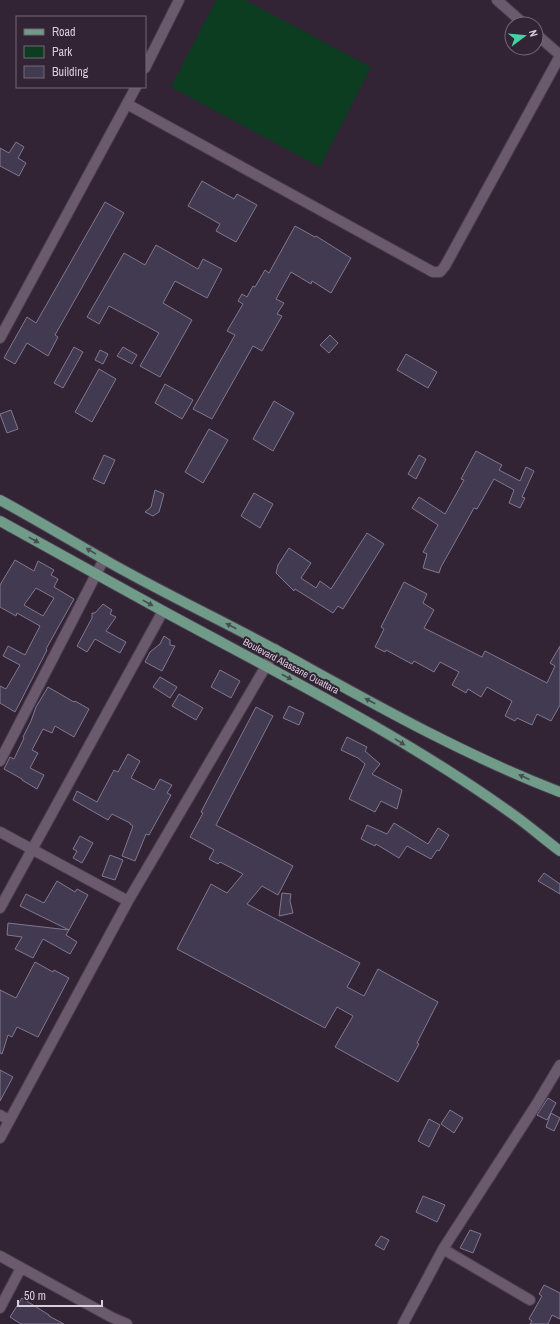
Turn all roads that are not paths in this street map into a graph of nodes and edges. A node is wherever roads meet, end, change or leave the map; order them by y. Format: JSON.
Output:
{"nodes":[{"id":1,"x":179,"y":0,"type":"edge"},
{"id":2,"x":497,"y":0,"type":"edge"},
{"id":3,"x":515,"y":16,"type":"edge"},
{"id":4,"x":544,"y":41,"type":"edge"},
{"id":5,"x":560,"y":56,"type":"edge"},
{"id":6,"x":146,"y":66,"type":"edge"},
{"id":7,"x":135,"y":88,"type":"edge"},
{"id":8,"x":127,"y":104,"type":"junction"},
{"id":9,"x":0,"y":338,"type":"edge"},
{"id":10,"x":0,"y":500,"type":"edge"},
{"id":11,"x":0,"y":521,"type":"edge"},
{"id":12,"x":104,"y":559,"type":"junction"},
{"id":13,"x":97,"y":574,"type":"junction"},
{"id":14,"x":163,"y":611,"type":"junction"},
{"id":15,"x":275,"y":649,"type":"junction"},
{"id":16,"x":266,"y":666,"type":"junction"},
{"id":17,"x":0,"y":761,"type":"edge"},
{"id":18,"x":560,"y":792,"type":"edge"},
{"id":19,"x":0,"y":832,"type":"edge"},
{"id":20,"x":31,"y":850,"type":"junction"},
{"id":21,"x":560,"y":851,"type":"edge"},
{"id":22,"x":128,"y":901,"type":"junction"},
{"id":23,"x":0,"y":908,"type":"edge"},
{"id":24,"x":560,"y":1065,"type":"edge"},
{"id":25,"x":5,"y":1118,"type":"edge"},
{"id":26,"x":0,"y":1138,"type":"edge"},
{"id":27,"x":444,"y":1249,"type":"junction"},
{"id":28,"x":0,"y":1256,"type":"edge"},
{"id":29,"x":21,"y":1268,"type":"junction"},
{"id":30,"x":530,"y":1300,"type":"dead end"},
{"id":31,"x":0,"y":1308,"type":"edge"},
{"id":32,"x":109,"y":1320,"type":"edge"},
{"id":33,"x":127,"y":1324,"type":"edge"},
{"id":34,"x":403,"y":1324,"type":"edge"}],
"edges":[{"from":1,"to":6,"type":"street"},
{"from":2,"to":3,"type":"street"},
{"from":4,"to":5,"type":"street"},
{"from":5,"to":8,"type":"street"},
{"from":7,"to":8,"type":"street"},
{"from":8,"to":9,"type":"street"},
{"from":12,"to":10,"type":"main road","name":"Boulevard Alassane Ouattara","one_way":true},
{"from":11,"to":13,"type":"main road","name":"Boulevard Alassane Ouattara","one_way":true},
{"from":12,"to":13,"type":"street"},
{"from":15,"to":12,"type":"main road","name":"Boulevard Alassane Ouattara","one_way":true},
{"from":13,"to":14,"type":"main road","name":"Boulevard Alassane Ouattara","one_way":true},
{"from":13,"to":17,"type":"street"},
{"from":14,"to":16,"type":"main road","name":"Boulevard Alassane Ouattara"},
{"from":14,"to":20,"type":"street"},
{"from":15,"to":16,"type":"street"},
{"from":18,"to":15,"type":"main road","name":"Boulevard Alassane Ouattara","one_way":true},
{"from":16,"to":21,"type":"main road","name":"Boulevard Alassane Ouattara","one_way":true},
{"from":16,"to":22,"type":"street"},
{"from":19,"to":20,"type":"street"},
{"from":20,"to":22,"type":"street"},
{"from":20,"to":23,"type":"street"},
{"from":22,"to":25,"type":"street"},
{"from":24,"to":27,"type":"street"},
{"from":25,"to":26,"type":"street"},
{"from":27,"to":30,"type":"street"},
{"from":27,"to":34,"type":"street"},
{"from":28,"to":29,"type":"street"},
{"from":29,"to":31,"type":"street"},
{"from":29,"to":32,"type":"street"},
{"from":32,"to":33,"type":"street"}]}
